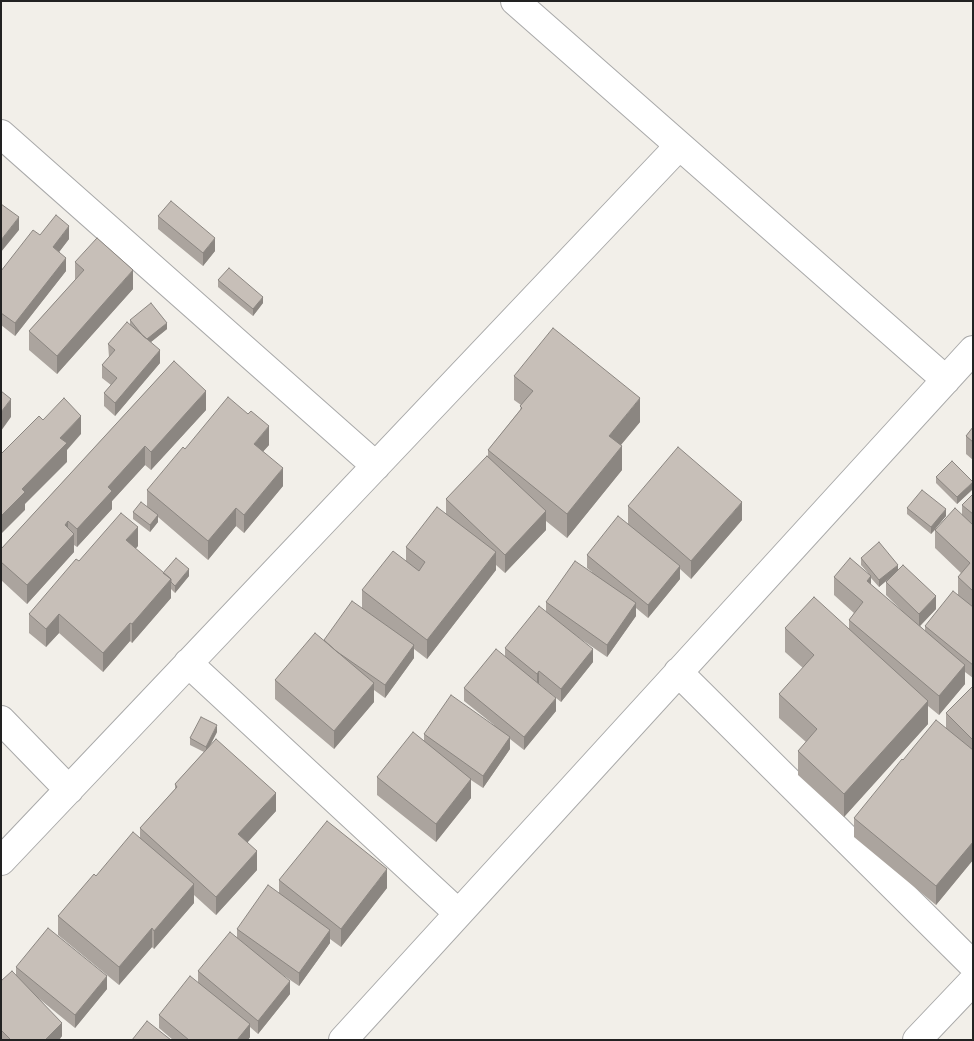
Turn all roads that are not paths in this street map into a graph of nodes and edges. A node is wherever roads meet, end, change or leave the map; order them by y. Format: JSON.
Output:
{"nodes":[{"id":1,"x":515,"y":1,"type":"edge"},
{"id":2,"x":1,"y":134,"type":"edge"},
{"id":3,"x":679,"y":146,"type":"junction"},
{"id":4,"x":973,"y":350,"type":"edge"},
{"id":5,"x":946,"y":380,"type":"junction"},
{"id":6,"x":376,"y":466,"type":"junction"},
{"id":7,"x":188,"y":663,"type":"junction"},
{"id":8,"x":678,"y":672,"type":"junction"},
{"id":9,"x":1,"y":720,"type":"edge"},
{"id":10,"x":68,"y":790,"type":"junction"},
{"id":11,"x":1,"y":861,"type":"edge"},
{"id":12,"x":458,"y":913,"type":"junction"},
{"id":13,"x":973,"y":965,"type":"edge"},
{"id":14,"x":973,"y":981,"type":"edge"},
{"id":15,"x":343,"y":1040,"type":"edge"},
{"id":16,"x":916,"y":1040,"type":"edge"}],
"edges":[{"from":1,"to":3,"type":"street"},
{"from":2,"to":6,"type":"street"},
{"from":3,"to":5,"type":"street"},
{"from":3,"to":6,"type":"street"},
{"from":4,"to":5,"type":"street"},
{"from":5,"to":8,"type":"street"},
{"from":6,"to":7,"type":"street"},
{"from":7,"to":10,"type":"street"},
{"from":7,"to":12,"type":"street"},
{"from":8,"to":12,"type":"street"},
{"from":8,"to":13,"type":"street"},
{"from":9,"to":10,"type":"street"},
{"from":10,"to":11,"type":"street"},
{"from":12,"to":15,"type":"street"},
{"from":14,"to":16,"type":"street"}]}
